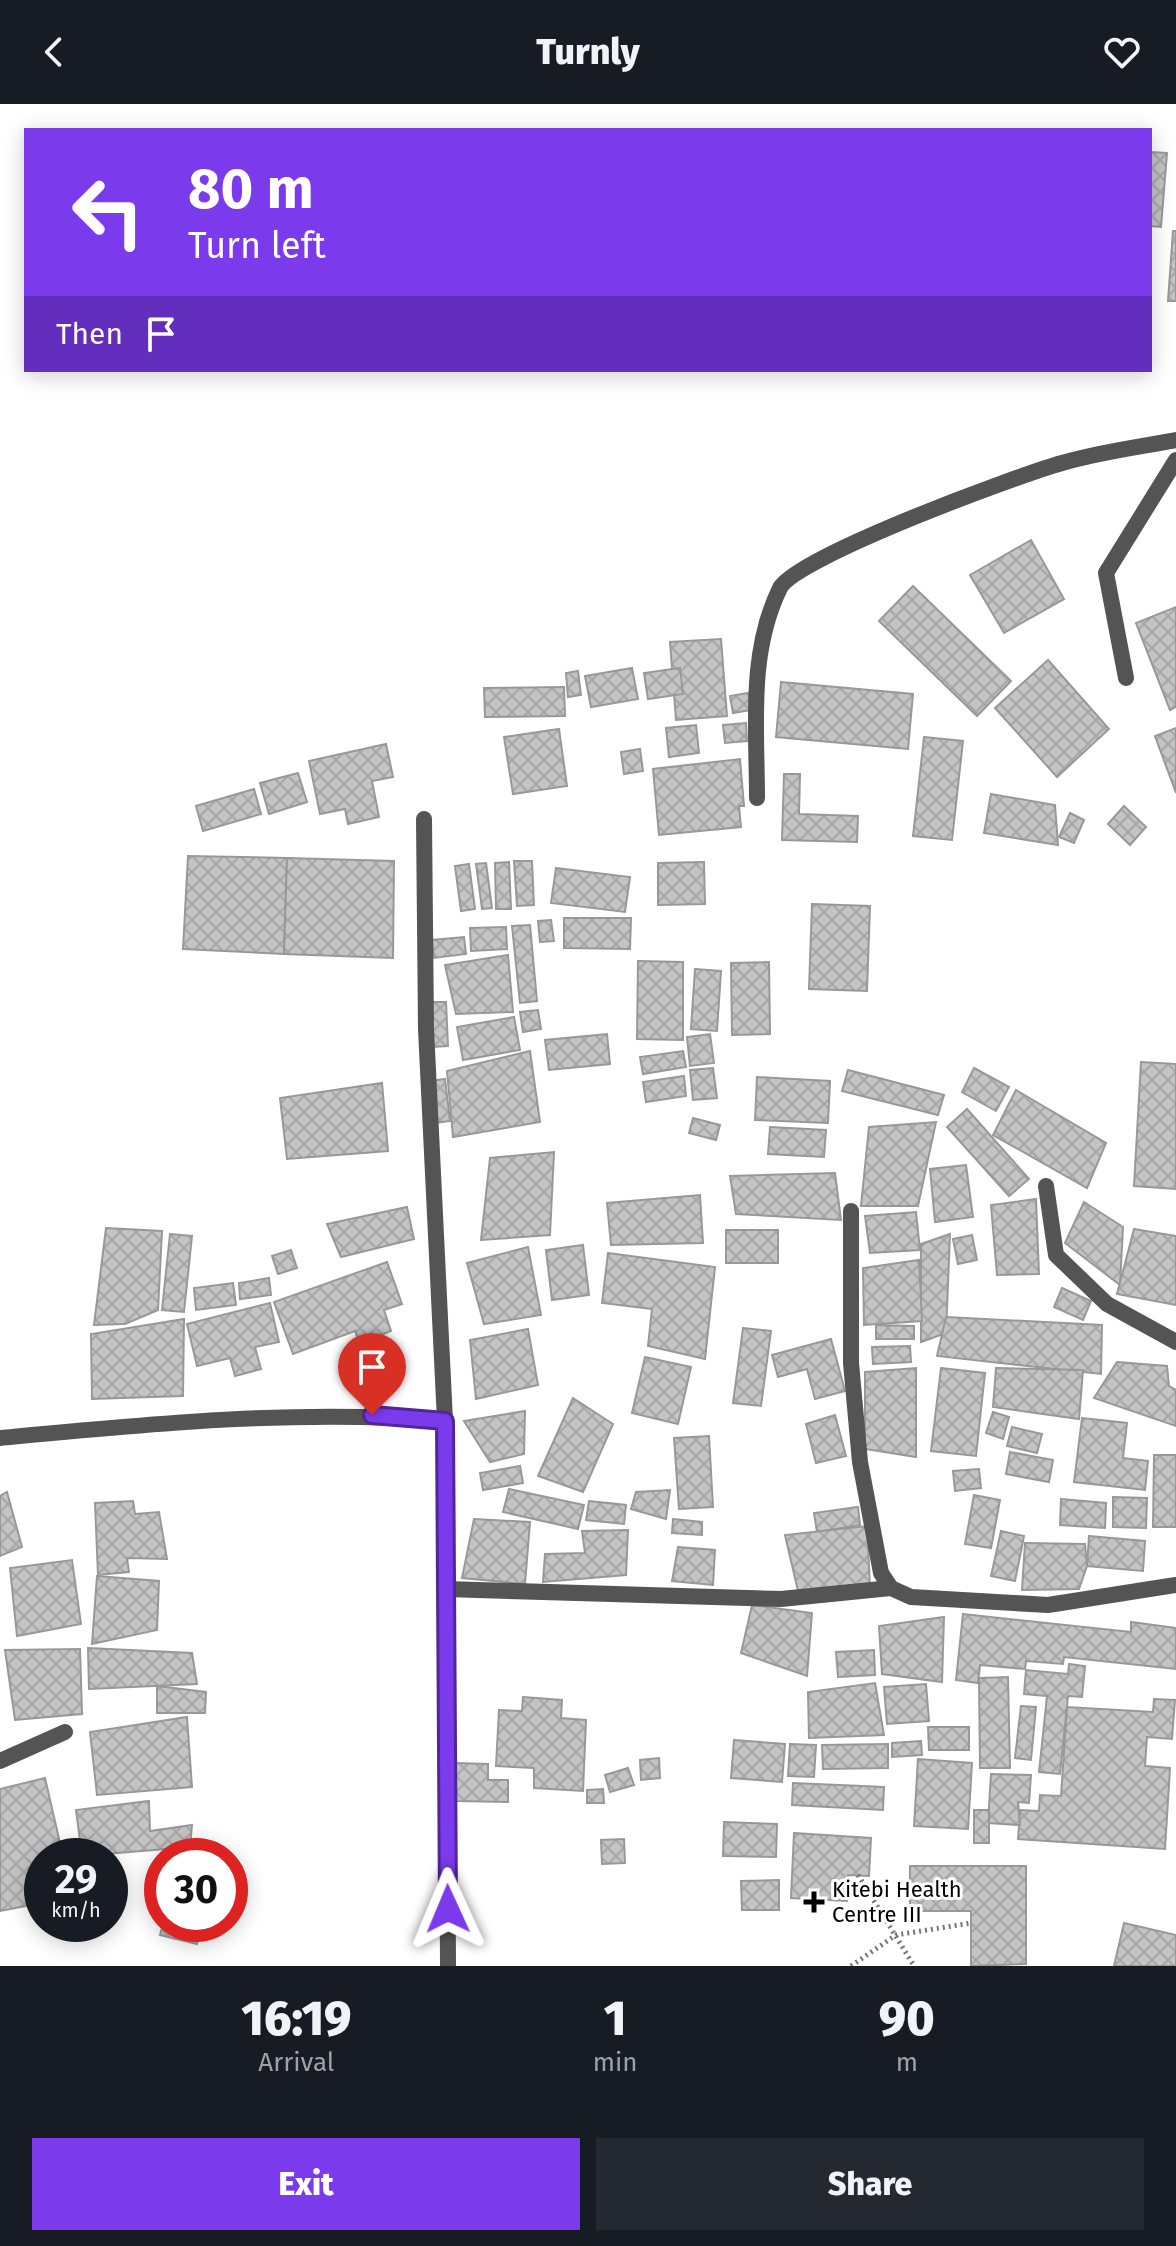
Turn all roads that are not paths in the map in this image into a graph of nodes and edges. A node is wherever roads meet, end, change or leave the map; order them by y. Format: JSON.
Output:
{"nodes":[{"id":1,"x":1176,"y":440,"type":"edge"},
{"id":2,"x":1176,"y":460,"type":"edge"},
{"id":3,"x":1126,"y":678,"type":"dead end"},
{"id":4,"x":757,"y":798,"type":"dead end"},
{"id":5,"x":424,"y":819,"type":"dead end"},
{"id":6,"x":1046,"y":1186,"type":"dead end"},
{"id":7,"x":851,"y":1211,"type":"dead end"},
{"id":8,"x":1176,"y":1342,"type":"edge"},
{"id":9,"x":445,"y":1421,"type":"junction"},
{"id":10,"x":0,"y":1438,"type":"edge"},
{"id":11,"x":1176,"y":1585,"type":"edge"},
{"id":12,"x":891,"y":1588,"type":"junction"},
{"id":13,"x":445,"y":1589,"type":"junction"},
{"id":14,"x":65,"y":1732,"type":"dead end"},
{"id":15,"x":0,"y":1761,"type":"edge"},
{"id":16,"x":448,"y":1966,"type":"edge"}],
"edges":[{"from":1,"to":4,"type":"street"},
{"from":2,"to":3,"type":"street"},
{"from":5,"to":9,"type":"street"},
{"from":6,"to":8,"type":"street"},
{"from":7,"to":12,"type":"street"},
{"from":9,"to":10,"type":"street"},
{"from":9,"to":13,"type":"street"},
{"from":11,"to":12,"type":"street"},
{"from":12,"to":13,"type":"street"},
{"from":13,"to":16,"type":"street"},
{"from":14,"to":15,"type":"street"}]}
